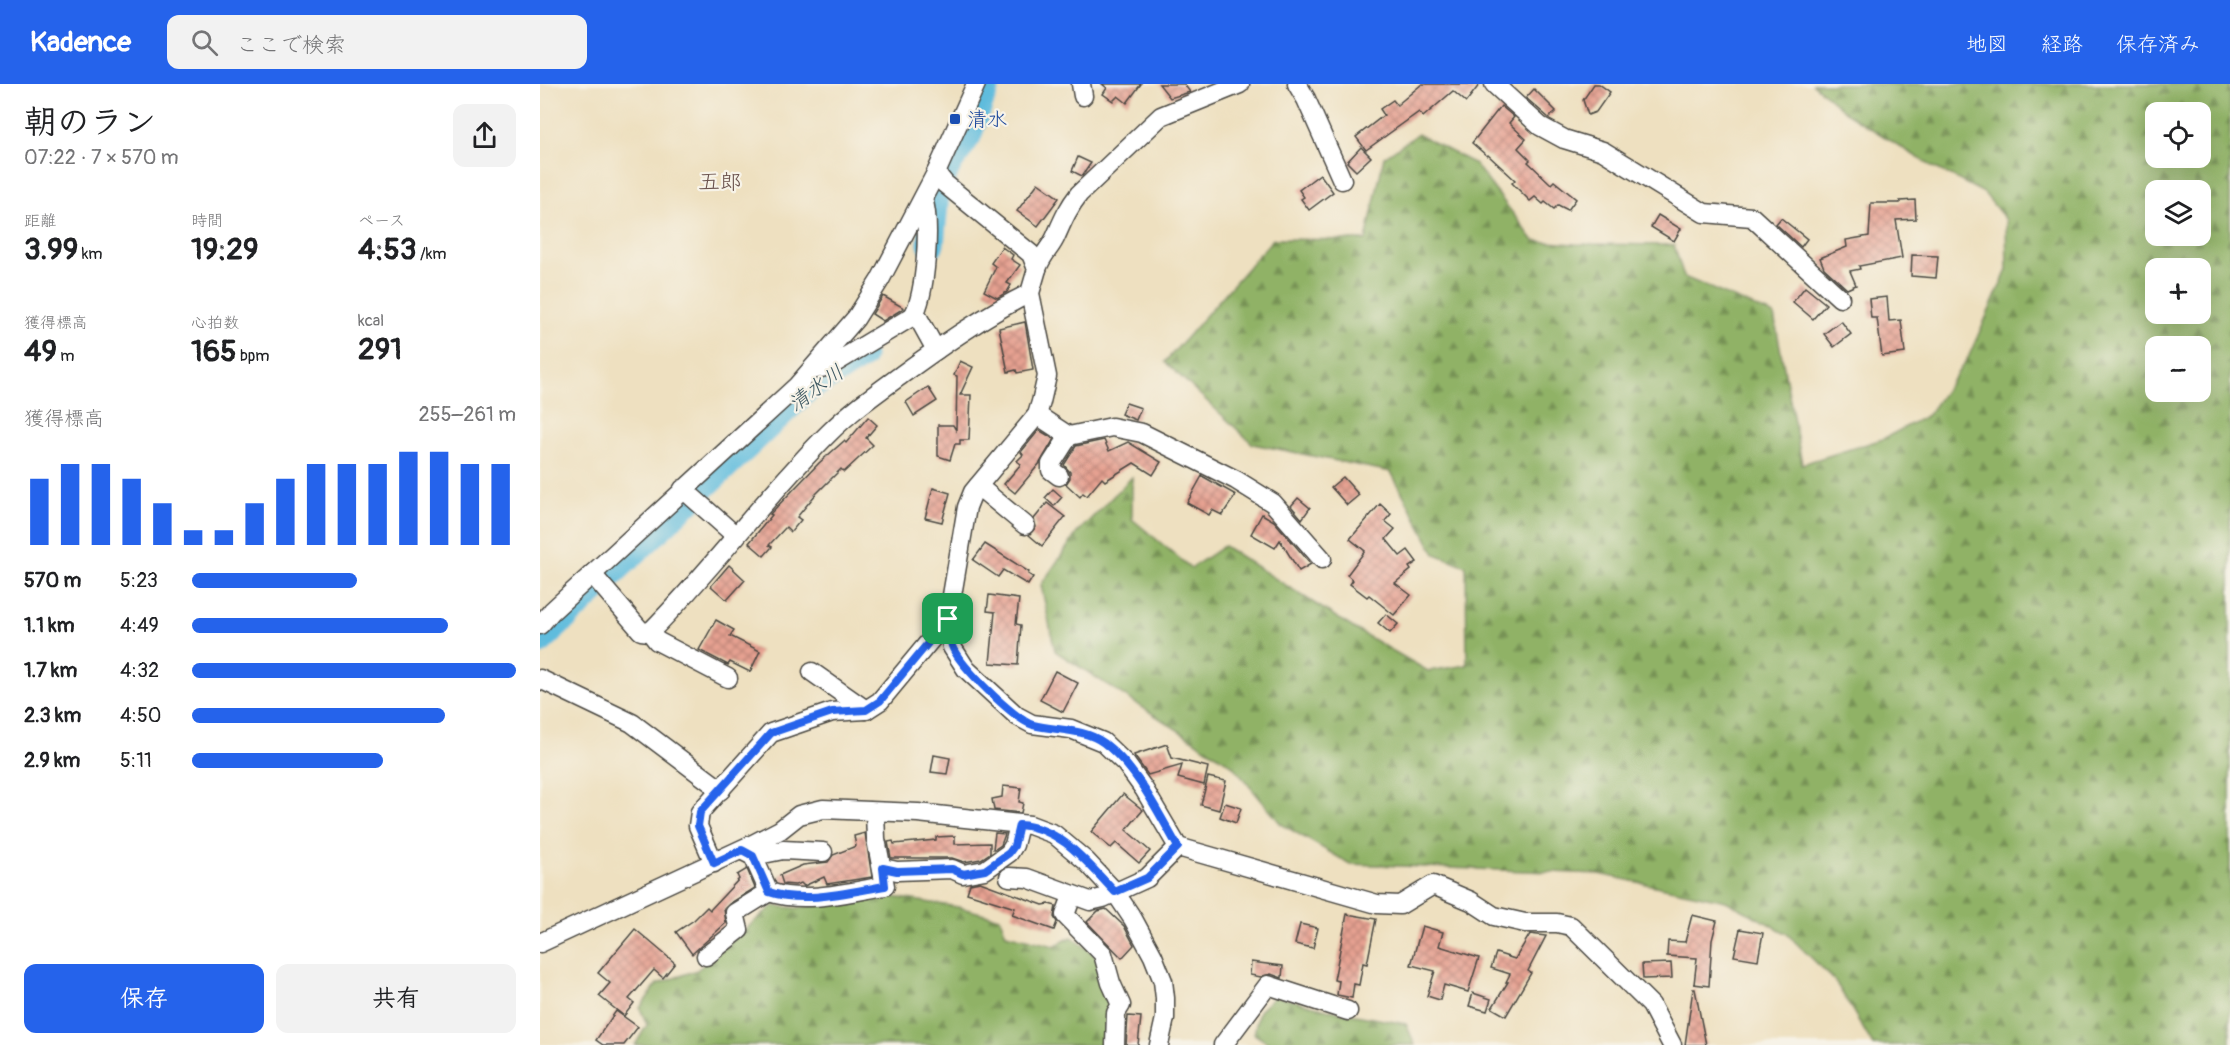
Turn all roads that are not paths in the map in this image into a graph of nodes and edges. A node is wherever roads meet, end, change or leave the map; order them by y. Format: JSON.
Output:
{"nodes":[{"id":1,"x":976,"y":84,"type":"edge"},
{"id":2,"x":1240,"y":84,"type":"edge"},
{"id":3,"x":1297,"y":84,"type":"edge"},
{"id":4,"x":1494,"y":84,"type":"edge"},
{"id":5,"x":936,"y":173,"type":"junction"},
{"id":6,"x":1342,"y":180,"type":"dead end"},
{"id":7,"x":923,"y":199,"type":"junction"},
{"id":8,"x":1036,"y":269,"type":"junction"},
{"id":9,"x":1030,"y":293,"type":"junction"},
{"id":10,"x":1840,"y":298,"type":"dead end"},
{"id":11,"x":915,"y":312,"type":"junction"},
{"id":12,"x":936,"y":350,"type":"junction"},
{"id":13,"x":812,"y":370,"type":"junction"},
{"id":14,"x":1037,"y":415,"type":"junction"},
{"id":15,"x":1070,"y":436,"type":"junction"},
{"id":16,"x":1059,"y":476,"type":"dead end"},
{"id":17,"x":978,"y":486,"type":"junction"},
{"id":18,"x":683,"y":489,"type":"junction"},
{"id":19,"x":1025,"y":525,"type":"dead end"},
{"id":20,"x":736,"y":536,"type":"junction"},
{"id":21,"x":1322,"y":559,"type":"dead end"},
{"id":22,"x":592,"y":574,"type":"junction"},
{"id":23,"x":948,"y":619,"type":"junction"},
{"id":24,"x":540,"y":625,"type":"edge"},
{"id":25,"x":650,"y":632,"type":"junction"},
{"id":26,"x":812,"y":672,"type":"dead end"},
{"id":27,"x":728,"y":678,"type":"dead end"},
{"id":28,"x":540,"y":679,"type":"edge"},
{"id":29,"x":866,"y":710,"type":"junction"},
{"id":30,"x":721,"y":790,"type":"junction"},
{"id":31,"x":875,"y":812,"type":"junction"},
{"id":32,"x":1019,"y":825,"type":"junction"},
{"id":33,"x":1178,"y":847,"type":"junction"},
{"id":34,"x":823,"y":852,"type":"dead end"},
{"id":35,"x":747,"y":853,"type":"junction"},
{"id":36,"x":714,"y":863,"type":"junction"},
{"id":37,"x":883,"y":868,"type":"junction"},
{"id":38,"x":1009,"y":877,"type":"dead end"},
{"id":39,"x":769,"y":892,"type":"junction"},
{"id":40,"x":1115,"y":892,"type":"junction"},
{"id":41,"x":1072,"y":896,"type":"junction"},
{"id":42,"x":540,"y":943,"type":"edge"},
{"id":43,"x":706,"y":956,"type":"dead end"},
{"id":44,"x":1348,"y":1011,"type":"dead end"},
{"id":45,"x":1115,"y":1045,"type":"edge"},
{"id":46,"x":1159,"y":1045,"type":"edge"},
{"id":47,"x":1223,"y":1045,"type":"edge"},
{"id":48,"x":1672,"y":1045,"type":"edge"}],
"edges":[{"from":1,"to":5,"type":"street"},
{"from":2,"to":8,"type":"street"},
{"from":3,"to":6,"type":"street"},
{"from":4,"to":10,"type":"street"},
{"from":5,"to":7,"type":"street"},
{"from":5,"to":8,"type":"street"},
{"from":7,"to":11,"type":"street"},
{"from":7,"to":13,"type":"street"},
{"from":8,"to":9,"type":"street"},
{"from":9,"to":12,"type":"street"},
{"from":9,"to":14,"type":"street"},
{"from":11,"to":12,"type":"street"},
{"from":11,"to":13,"type":"street"},
{"from":12,"to":20,"type":"street"},
{"from":13,"to":18,"type":"street"},
{"from":14,"to":15,"type":"street"},
{"from":14,"to":17,"type":"street"},
{"from":15,"to":16,"type":"street"},
{"from":15,"to":21,"type":"street"},
{"from":17,"to":19,"type":"street"},
{"from":17,"to":23,"type":"street"},
{"from":18,"to":20,"type":"street"},
{"from":18,"to":22,"type":"street"},
{"from":20,"to":25,"type":"street"},
{"from":22,"to":24,"type":"street"},
{"from":22,"to":25,"type":"street"},
{"from":23,"to":29,"type":"street"},
{"from":23,"to":33,"type":"street"},
{"from":25,"to":27,"type":"street"},
{"from":26,"to":29,"type":"street"},
{"from":28,"to":30,"type":"street"},
{"from":29,"to":30,"type":"street"},
{"from":30,"to":36,"type":"street"},
{"from":31,"to":32,"type":"street"},
{"from":31,"to":35,"type":"street"},
{"from":31,"to":37,"type":"street"},
{"from":32,"to":37,"type":"street"},
{"from":32,"to":40,"type":"street"},
{"from":33,"to":40,"type":"street"},
{"from":33,"to":48,"type":"street"},
{"from":34,"to":35,"type":"street"},
{"from":35,"to":36,"type":"street"},
{"from":35,"to":39,"type":"street"},
{"from":36,"to":42,"type":"street"},
{"from":37,"to":39,"type":"street"},
{"from":38,"to":41,"type":"street"},
{"from":39,"to":43,"type":"street"},
{"from":40,"to":41,"type":"street"},
{"from":40,"to":46,"type":"street"},
{"from":41,"to":45,"type":"street"},
{"from":44,"to":47,"type":"street"}]}
